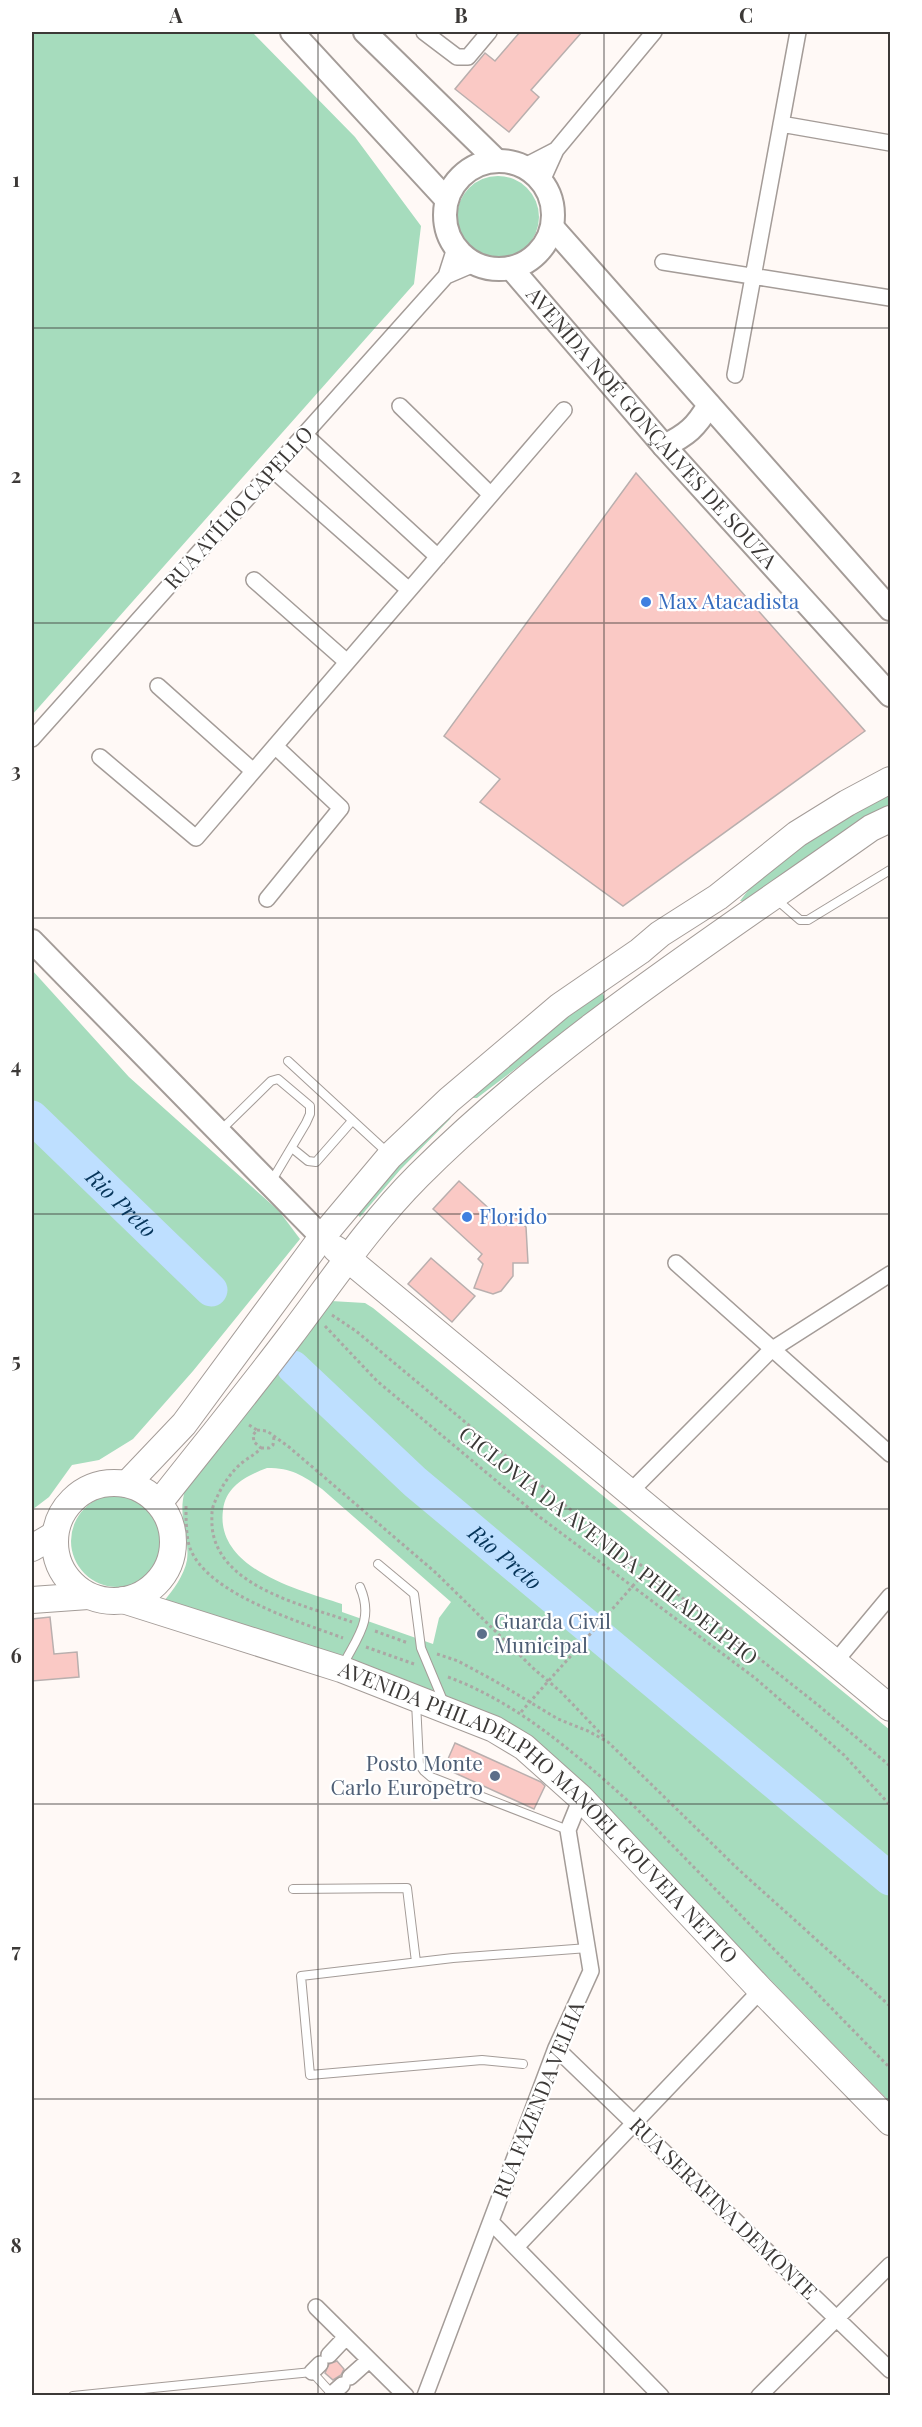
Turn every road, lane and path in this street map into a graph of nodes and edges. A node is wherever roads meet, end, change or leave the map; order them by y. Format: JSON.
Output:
{"nodes":[{"id":1,"x":292,"y":32,"type":"edge"},
{"id":2,"x":365,"y":32,"type":"edge"},
{"id":3,"x":424,"y":32,"type":"edge"},
{"id":4,"x":489,"y":32,"type":"edge"},
{"id":5,"x":654,"y":32,"type":"edge"},
{"id":6,"x":798,"y":32,"type":"edge"},
{"id":7,"x":781,"y":124,"type":"junction"},
{"id":8,"x":891,"y":143,"type":"edge"},
{"id":9,"x":556,"y":150,"type":"junction"},
{"id":10,"x":496,"y":160,"type":"junction"},
{"id":11,"x":525,"y":166,"type":"junction"},
{"id":12,"x":542,"y":181,"type":"junction"},
{"id":13,"x":446,"y":199,"type":"junction"},
{"id":14,"x":553,"y":228,"type":"junction"},
{"id":15,"x":455,"y":248,"type":"junction"},
{"id":16,"x":663,"y":262,"type":"dead end"},
{"id":17,"x":474,"y":264,"type":"junction"},
{"id":18,"x":511,"y":268,"type":"junction"},
{"id":19,"x":446,"y":276,"type":"junction"},
{"id":20,"x":753,"y":276,"type":"junction"},
{"id":21,"x":891,"y":298,"type":"edge"},
{"id":22,"x":735,"y":375,"type":"dead end"},
{"id":23,"x":709,"y":405,"type":"junction"},
{"id":24,"x":400,"y":406,"type":"dead end"},
{"id":25,"x":564,"y":410,"type":"dead end"},
{"id":26,"x":304,"y":434,"type":"junction"},
{"id":27,"x":664,"y":446,"type":"junction"},
{"id":28,"x":273,"y":470,"type":"junction"},
{"id":29,"x":491,"y":495,"type":"junction"},
{"id":30,"x":438,"y":557,"type":"junction"},
{"id":31,"x":254,"y":580,"type":"dead end"},
{"id":32,"x":409,"y":591,"type":"junction"},
{"id":33,"x":891,"y":609,"type":"edge"},
{"id":34,"x":347,"y":662,"type":"junction"},
{"id":35,"x":158,"y":686,"type":"dead end"},
{"id":36,"x":891,"y":694,"type":"edge"},
{"id":37,"x":32,"y":739,"type":"edge"},
{"id":38,"x":275,"y":746,"type":"junction"},
{"id":39,"x":100,"y":756,"type":"dead end"},
{"id":40,"x":254,"y":771,"type":"junction"},
{"id":41,"x":891,"y":780,"type":"edge"},
{"id":42,"x":891,"y":819,"type":"edge"},
{"id":43,"x":891,"y":870,"type":"edge"},
{"id":44,"x":718,"y":897,"type":"junction"},
{"id":45,"x":774,"y":897,"type":"junction"},
{"id":46,"x":267,"y":899,"type":"dead end"},
{"id":47,"x":32,"y":941,"type":"edge"},
{"id":48,"x":699,"y":950,"type":"junction"},
{"id":49,"x":640,"y":951,"type":"junction"},
{"id":50,"x":609,"y":1013,"type":"junction"},
{"id":51,"x":288,"y":1061,"type":"dead end"},
{"id":52,"x":449,"y":1100,"type":"junction"},
{"id":53,"x":352,"y":1121,"type":"junction"},
{"id":54,"x":474,"y":1124,"type":"junction"},
{"id":55,"x":219,"y":1131,"type":"junction"},
{"id":56,"x":292,"y":1148,"type":"junction"},
{"id":57,"x":390,"y":1156,"type":"junction"},
{"id":58,"x":270,"y":1184,"type":"junction"},
{"id":59,"x":322,"y":1237,"type":"junction"},
{"id":60,"x":347,"y":1259,"type":"junction"},
{"id":61,"x":676,"y":1263,"type":"dead end"},
{"id":62,"x":891,"y":1274,"type":"edge"},
{"id":63,"x":315,"y":1313,"type":"junction"},
{"id":64,"x":771,"y":1350,"type":"junction"},
{"id":65,"x":230,"y":1413,"type":"junction"},
{"id":66,"x":257,"y":1430,"type":"junction"},
{"id":67,"x":274,"y":1436,"type":"junction"},
{"id":68,"x":261,"y":1448,"type":"junction"},
{"id":69,"x":891,"y":1454,"type":"edge"},
{"id":70,"x":127,"y":1484,"type":"junction"},
{"id":71,"x":630,"y":1492,"type":"junction"},
{"id":72,"x":159,"y":1503,"type":"junction"},
{"id":73,"x":54,"y":1534,"type":"junction"},
{"id":74,"x":32,"y":1548,"type":"edge"},
{"id":75,"x":378,"y":1564,"type":"dead end"},
{"id":76,"x":647,"y":1570,"type":"junction"},
{"id":77,"x":360,"y":1587,"type":"dead end"},
{"id":78,"x":632,"y":1587,"type":"junction"},
{"id":79,"x":88,"y":1596,"type":"junction"},
{"id":80,"x":891,"y":1596,"type":"edge"},
{"id":81,"x":32,"y":1600,"type":"edge"},
{"id":82,"x":123,"y":1600,"type":"junction"},
{"id":83,"x":362,"y":1626,"type":"junction"},
{"id":84,"x":421,"y":1648,"type":"junction"},
{"id":85,"x":835,"y":1662,"type":"junction"},
{"id":86,"x":341,"y":1669,"type":"junction"},
{"id":87,"x":548,"y":1682,"type":"junction"},
{"id":88,"x":416,"y":1698,"type":"junction"},
{"id":89,"x":530,"y":1701,"type":"junction"},
{"id":90,"x":891,"y":1708,"type":"edge"},
{"id":91,"x":447,"y":1709,"type":"junction"},
{"id":92,"x":520,"y":1713,"type":"dead end"},
{"id":93,"x":608,"y":1742,"type":"junction"},
{"id":94,"x":891,"y":1766,"type":"edge"},
{"id":95,"x":581,"y":1798,"type":"junction"},
{"id":96,"x":891,"y":1805,"type":"edge"},
{"id":97,"x":568,"y":1830,"type":"junction"},
{"id":98,"x":293,"y":1889,"type":"dead end"},
{"id":99,"x":588,"y":1948,"type":"junction"},
{"id":100,"x":416,"y":1962,"type":"junction"},
{"id":101,"x":761,"y":1990,"type":"junction"},
{"id":102,"x":891,"y":2006,"type":"edge"},
{"id":103,"x":556,"y":2048,"type":"junction"},
{"id":104,"x":523,"y":2064,"type":"dead end"},
{"id":105,"x":891,"y":2122,"type":"edge"},
{"id":106,"x":634,"y":2123,"type":"junction"},
{"id":107,"x":491,"y":2222,"type":"junction"},
{"id":108,"x":516,"y":2247,"type":"junction"},
{"id":109,"x":891,"y":2265,"type":"edge"},
{"id":110,"x":316,"y":2307,"type":"dead end"},
{"id":111,"x":837,"y":2318,"type":"junction"},
{"id":112,"x":346,"y":2337,"type":"junction"},
{"id":113,"x":369,"y":2360,"type":"junction"},
{"id":114,"x":320,"y":2364,"type":"junction"},
{"id":115,"x":891,"y":2370,"type":"edge"},
{"id":116,"x":339,"y":2388,"type":"edge"},
{"id":117,"x":72,"y":2396,"type":"edge"},
{"id":118,"x":406,"y":2396,"type":"edge"},
{"id":119,"x":425,"y":2396,"type":"edge"},
{"id":120,"x":661,"y":2396,"type":"edge"},
{"id":121,"x":759,"y":2396,"type":"edge"}],
"edges":[{"from":1,"to":13,"type":"main road"},
{"from":2,"to":10,"type":"main road"},
{"from":3,"to":4,"type":"street"},
{"from":5,"to":9,"type":"street"},
{"from":6,"to":7,"type":"street"},
{"from":7,"to":8,"type":"street"},
{"from":7,"to":20,"type":"street"},
{"from":9,"to":11,"type":"street"},
{"from":9,"to":12,"type":"street"},
{"from":10,"to":11,"type":"main road"},
{"from":10,"to":13,"type":"main road"},
{"from":11,"to":12,"type":"main road"},
{"from":12,"to":14,"type":"main road"},
{"from":13,"to":15,"type":"main road"},
{"from":14,"to":18,"type":"main road"},
{"from":14,"to":23,"type":"main road"},
{"from":15,"to":17,"type":"main road"},
{"from":15,"to":19,"type":"street","name":"RUA ATÍLIO CAPELLO"},
{"from":16,"to":20,"type":"street"},
{"from":17,"to":18,"type":"main road"},
{"from":17,"to":19,"type":"street","name":"RUA ATÍLIO CAPELLO"},
{"from":18,"to":27,"type":"main road","name":"AVENIDA NOÉ GONÇALVES DE SOUZA"},
{"from":19,"to":26,"type":"street","name":"RUA ATÍLIO CAPELLO"},
{"from":20,"to":21,"type":"street"},
{"from":20,"to":22,"type":"street"},
{"from":23,"to":27,"type":"main road"},
{"from":23,"to":33,"type":"main road"},
{"from":24,"to":29,"type":"street"},
{"from":25,"to":29,"type":"street"},
{"from":26,"to":28,"type":"street","name":"RUA ATÍLIO CAPELLO"},
{"from":26,"to":30,"type":"street"},
{"from":27,"to":36,"type":"main road","name":"AVENIDA NOÉ GONÇALVES DE SOUZA"},
{"from":28,"to":32,"type":"street"},
{"from":28,"to":37,"type":"street","name":"RUA ATÍLIO CAPELLO"},
{"from":29,"to":30,"type":"street"},
{"from":30,"to":32,"type":"street"},
{"from":31,"to":34,"type":"street"},
{"from":32,"to":34,"type":"street"},
{"from":34,"to":38,"type":"street"},
{"from":35,"to":40,"type":"street"},
{"from":38,"to":40,"type":"street"},
{"from":38,"to":46,"type":"street"},
{"from":39,"to":40,"type":"street"},
{"from":41,"to":44,"type":"main road"},
{"from":42,"to":45,"type":"main road"},
{"from":43,"to":45,"type":"lane"},
{"from":44,"to":48,"type":"main road"},
{"from":44,"to":49,"type":"main road"},
{"from":45,"to":48,"type":"main road"},
{"from":47,"to":55,"type":"main road"},
{"from":48,"to":50,"type":"main road"},
{"from":49,"to":50,"type":"main road"},
{"from":49,"to":52,"type":"main road"},
{"from":50,"to":54,"type":"main road"},
{"from":51,"to":53,"type":"lane"},
{"from":52,"to":54,"type":"main road"},
{"from":52,"to":57,"type":"main road"},
{"from":53,"to":56,"type":"lane"},
{"from":53,"to":57,"type":"lane"},
{"from":54,"to":60,"type":"main road"},
{"from":55,"to":56,"type":"lane"},
{"from":55,"to":58,"type":"main road"},
{"from":56,"to":58,"type":"lane"},
{"from":57,"to":59,"type":"main road"},
{"from":58,"to":59,"type":"main road"},
{"from":59,"to":60,"type":"main road"},
{"from":59,"to":70,"type":"main road"},
{"from":60,"to":63,"type":"main road"},
{"from":60,"to":71,"type":"main road"},
{"from":61,"to":64,"type":"street"},
{"from":62,"to":64,"type":"street"},
{"from":63,"to":65,"type":"main road"},
{"from":63,"to":76,"type":"path"},
{"from":63,"to":78,"type":"path","name":"CICLOVIA DA AVENIDA PHILADELPHO"},
{"from":64,"to":69,"type":"street"},
{"from":64,"to":71,"type":"street"},
{"from":65,"to":66,"type":"path"},
{"from":65,"to":72,"type":"main road"},
{"from":66,"to":67,"type":"path"},
{"from":66,"to":68,"type":"path"},
{"from":67,"to":68,"type":"path"},
{"from":67,"to":87,"type":"path"},
{"from":68,"to":83,"type":"path"},
{"from":70,"to":72,"type":"main road"},
{"from":70,"to":73,"type":"main road"},
{"from":71,"to":85,"type":"main road"},
{"from":72,"to":82,"type":"main road"},
{"from":73,"to":74,"type":"main road"},
{"from":73,"to":79,"type":"main road"},
{"from":75,"to":84,"type":"lane"},
{"from":76,"to":78,"type":"path"},
{"from":76,"to":94,"type":"path"},
{"from":77,"to":83,"type":"lane"},
{"from":78,"to":87,"type":"path"},
{"from":78,"to":96,"type":"path","name":"CICLOVIA DA AVENIDA PHILADELPHO"},
{"from":79,"to":81,"type":"main road"},
{"from":79,"to":82,"type":"main road"},
{"from":80,"to":85,"type":"street"},
{"from":82,"to":86,"type":"main road","name":"AVENIDA PHILADELPHO MANOEL GOUVEIA NETTO"},
{"from":83,"to":84,"type":"path"},
{"from":83,"to":86,"type":"lane"},
{"from":84,"to":89,"type":"path"},
{"from":84,"to":91,"type":"lane"},
{"from":85,"to":90,"type":"main road"},
{"from":86,"to":88,"type":"main road","name":"AVENIDA PHILADELPHO MANOEL GOUVEIA NETTO"},
{"from":87,"to":89,"type":"path"},
{"from":87,"to":93,"type":"path"},
{"from":88,"to":91,"type":"main road","name":"AVENIDA PHILADELPHO MANOEL GOUVEIA NETTO"},
{"from":88,"to":97,"type":"lane"},
{"from":89,"to":92,"type":"path"},
{"from":89,"to":93,"type":"path"},
{"from":91,"to":95,"type":"main road","name":"AVENIDA PHILADELPHO MANOEL GOUVEIA NETTO"},
{"from":93,"to":102,"type":"path"},
{"from":95,"to":97,"type":"street"},
{"from":95,"to":101,"type":"main road","name":"AVENIDA PHILADELPHO MANOEL GOUVEIA NETTO"},
{"from":97,"to":99,"type":"street","name":"RUA FAZENDA VELHA"},
{"from":98,"to":100,"type":"lane"},
{"from":99,"to":100,"type":"lane"},
{"from":99,"to":103,"type":"street","name":"RUA FAZENDA VELHA"},
{"from":100,"to":104,"type":"lane"},
{"from":101,"to":105,"type":"main road","name":"AVENIDA PHILADELPHO MANOEL GOUVEIA NETTO"},
{"from":101,"to":106,"type":"street"},
{"from":103,"to":106,"type":"street","name":"RUA SERAFINA DEMONTE"},
{"from":103,"to":107,"type":"street","name":"RUA FAZENDA VELHA"},
{"from":106,"to":108,"type":"street"},
{"from":106,"to":111,"type":"street","name":"RUA SERAFINA DEMONTE"},
{"from":107,"to":108,"type":"street"},
{"from":107,"to":119,"type":"street","name":"RUA FAZENDA VELHA"},
{"from":108,"to":120,"type":"street"},
{"from":109,"to":111,"type":"street"},
{"from":110,"to":112,"type":"street"},
{"from":111,"to":115,"type":"street","name":"RUA SERAFINA DEMONTE"},
{"from":111,"to":121,"type":"street"},
{"from":112,"to":113,"type":"street"},
{"from":112,"to":114,"type":"street"},
{"from":113,"to":116,"type":"street"},
{"from":113,"to":118,"type":"street"},
{"from":114,"to":116,"type":"lane"},
{"from":114,"to":117,"type":"lane"}]}
